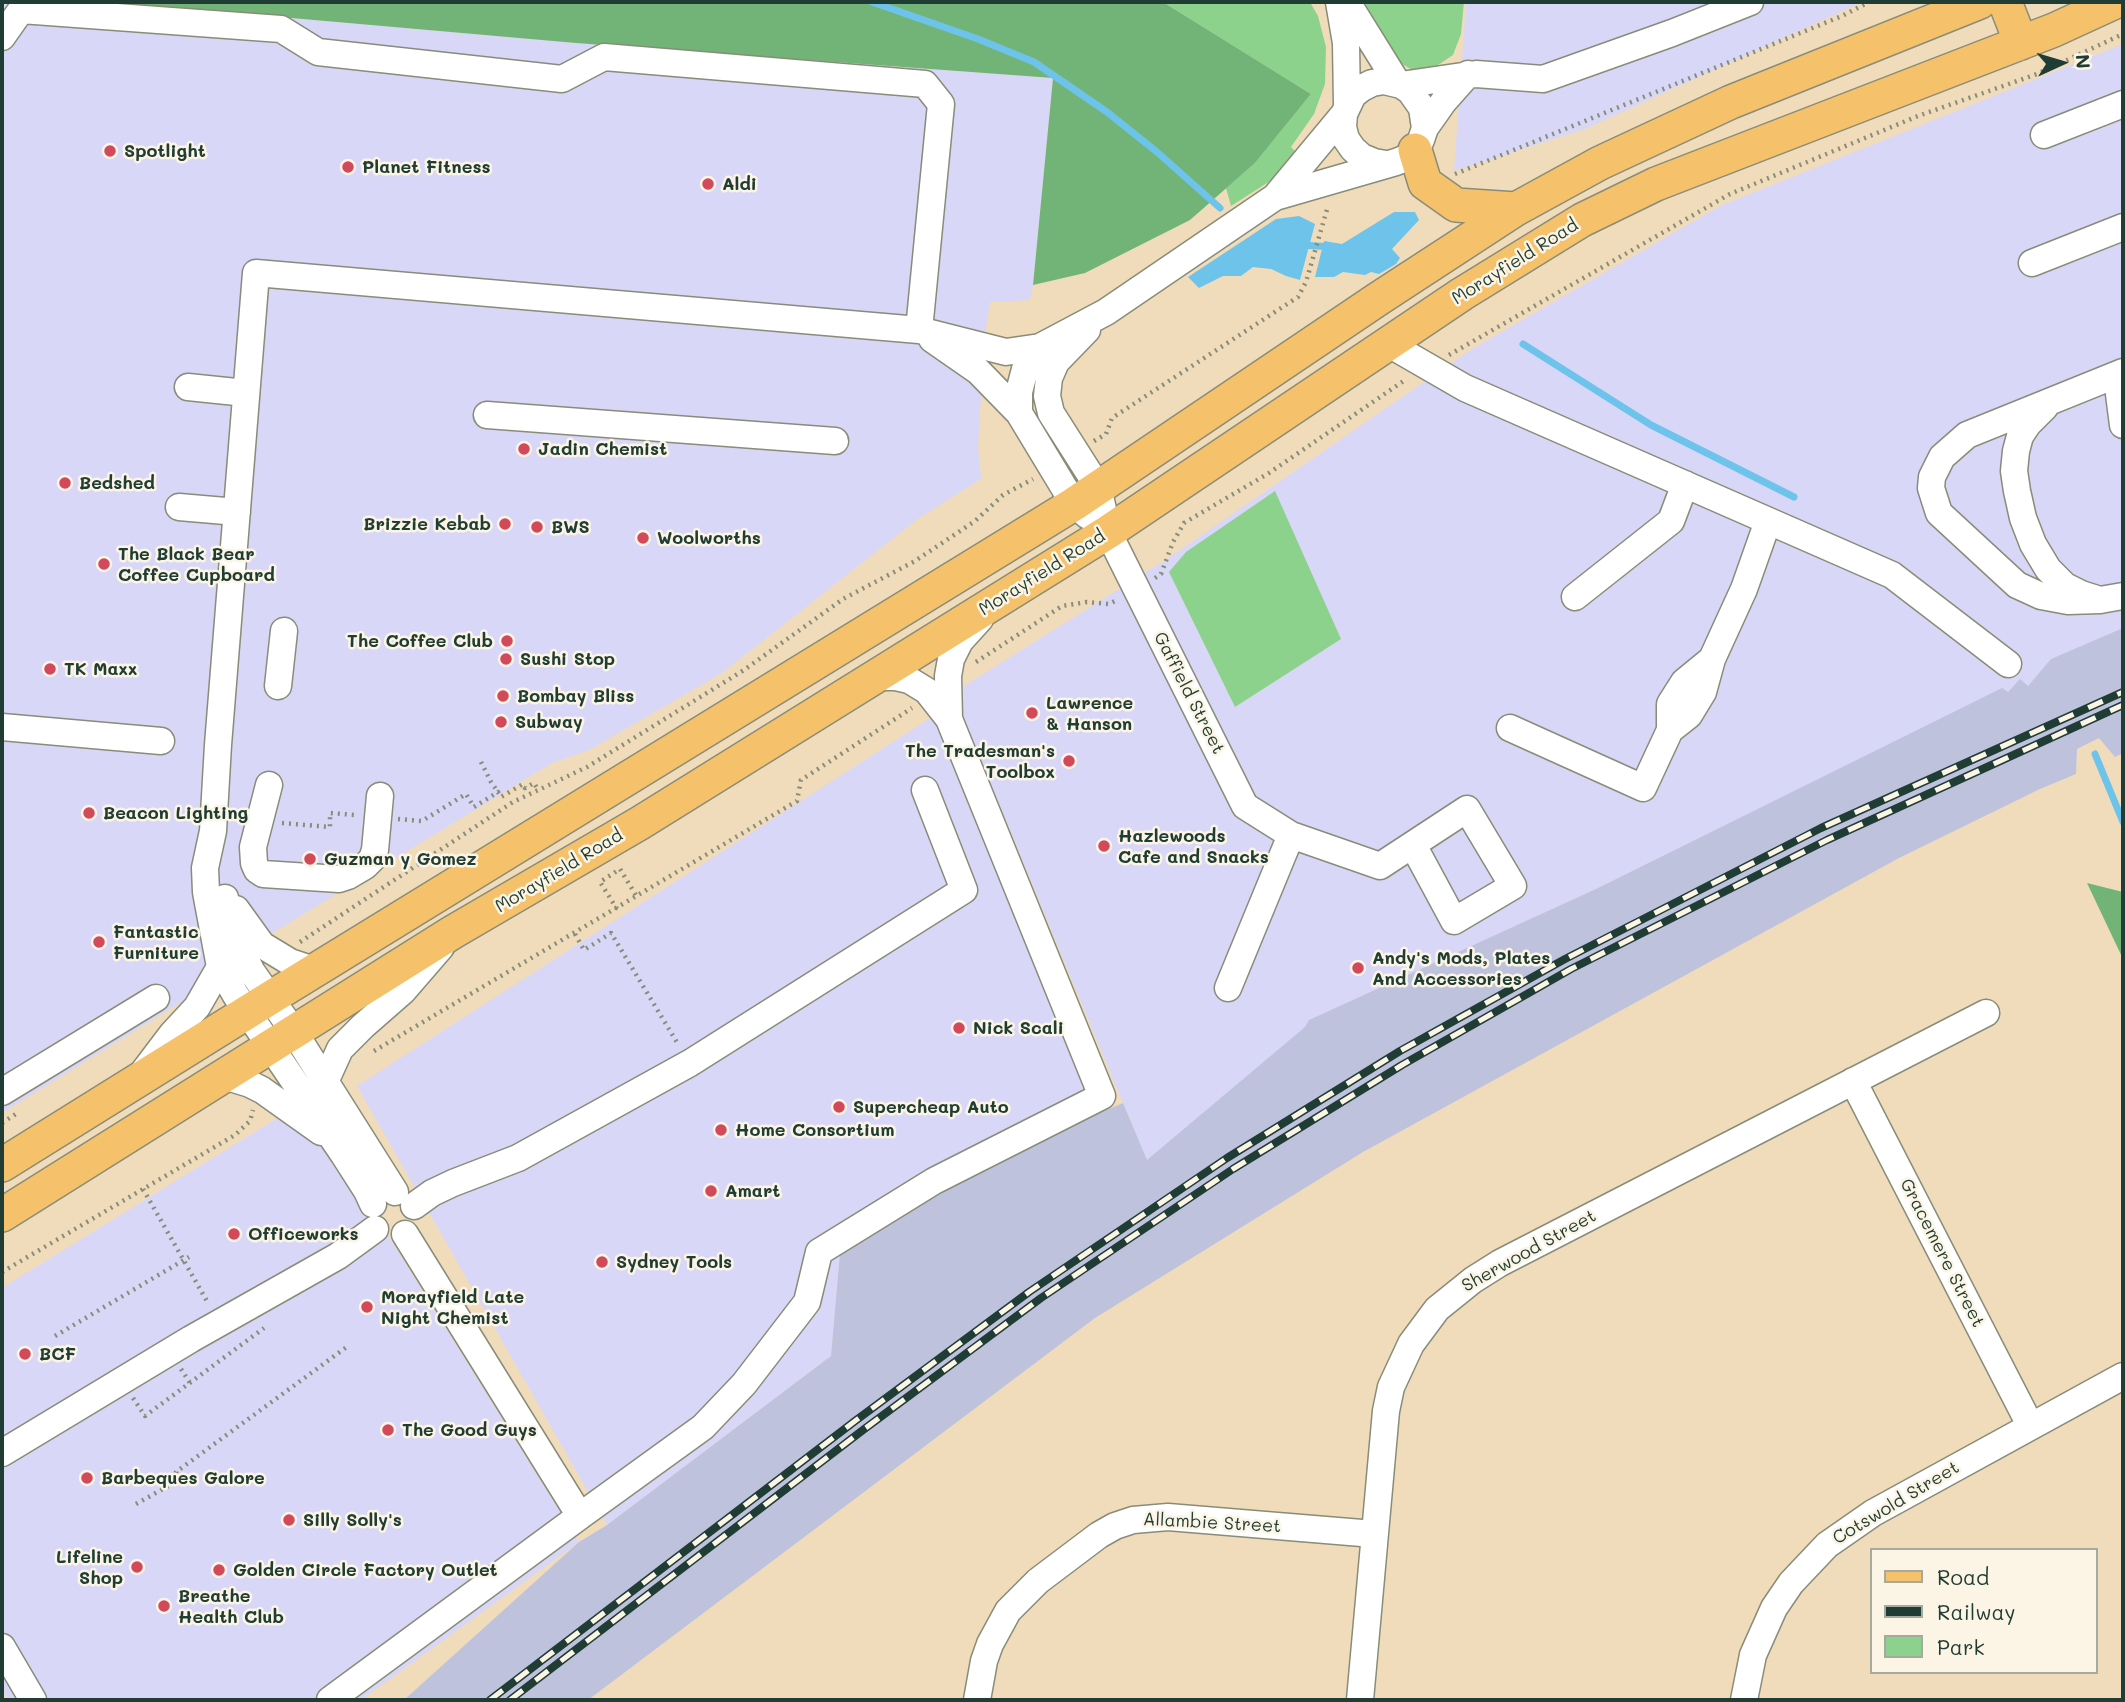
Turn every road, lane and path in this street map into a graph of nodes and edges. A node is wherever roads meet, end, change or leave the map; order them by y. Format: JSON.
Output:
{"nodes":[{"id":1,"x":1339,"y":2,"type":"edge"},
{"id":2,"x":1347,"y":2,"type":"edge"},
{"id":3,"x":1750,"y":2,"type":"edge"},
{"id":4,"x":1869,"y":2,"type":"edge"},
{"id":5,"x":1916,"y":2,"type":"edge"},
{"id":6,"x":1980,"y":2,"type":"edge"},
{"id":7,"x":2005,"y":2,"type":"edge"},
{"id":8,"x":2115,"y":2,"type":"edge"},
{"id":9,"x":2049,"y":16,"type":"edge"},
{"id":10,"x":2123,"y":34,"type":"edge"},
{"id":11,"x":2,"y":37,"type":"edge"},
{"id":12,"x":2021,"y":43,"type":"junction"},
{"id":13,"x":1871,"y":47,"type":"junction"},
{"id":14,"x":1468,"y":74,"type":"junction"},
{"id":15,"x":1400,"y":85,"type":"junction"},
{"id":16,"x":2123,"y":104,"type":"edge"},
{"id":17,"x":1345,"y":110,"type":"junction"},
{"id":18,"x":2044,"y":135,"type":"dead end"},
{"id":19,"x":1408,"y":147,"type":"junction"},
{"id":20,"x":1428,"y":184,"type":"junction"},
{"id":21,"x":1275,"y":197,"type":"junction"},
{"id":22,"x":1516,"y":209,"type":"junction"},
{"id":23,"x":1325,"y":213,"type":"dead end"},
{"id":24,"x":2123,"y":228,"type":"edge"},
{"id":25,"x":2032,"y":263,"type":"dead end"},
{"id":26,"x":1106,"y":312,"type":"junction"},
{"id":27,"x":919,"y":330,"type":"junction"},
{"id":28,"x":1387,"y":343,"type":"junction"},
{"id":29,"x":1040,"y":347,"type":"junction"},
{"id":30,"x":1428,"y":367,"type":"junction"},
{"id":31,"x":2123,"y":375,"type":"edge"},
{"id":32,"x":188,"y":387,"type":"dead end"},
{"id":33,"x":246,"y":393,"type":"junction"},
{"id":34,"x":2049,"y":403,"type":"junction"},
{"id":35,"x":1019,"y":413,"type":"junction"},
{"id":36,"x":487,"y":415,"type":"dead end"},
{"id":37,"x":2123,"y":425,"type":"edge"},
{"id":38,"x":835,"y":441,"type":"dead end"},
{"id":39,"x":1076,"y":453,"type":"junction"},
{"id":40,"x":1052,"y":467,"type":"junction"},
{"id":41,"x":1685,"y":484,"type":"junction"},
{"id":42,"x":1086,"y":496,"type":"junction"},
{"id":43,"x":179,"y":507,"type":"dead end"},
{"id":44,"x":237,"y":512,"type":"junction"},
{"id":45,"x":1768,"y":521,"type":"junction"},
{"id":46,"x":1108,"y":532,"type":"junction"},
{"id":47,"x":1137,"y":590,"type":"junction"},
{"id":48,"x":1575,"y":597,"type":"dead end"},
{"id":49,"x":2111,"y":598,"type":"edge"},
{"id":50,"x":997,"y":601,"type":"junction"},
{"id":51,"x":284,"y":631,"type":"dead end"},
{"id":52,"x":2008,"y":664,"type":"dead end"},
{"id":53,"x":874,"y":677,"type":"junction"},
{"id":54,"x":278,"y":686,"type":"dead end"},
{"id":55,"x":939,"y":688,"type":"junction"},
{"id":56,"x":2,"y":727,"type":"edge"},
{"id":57,"x":1510,"y":728,"type":"dead end"},
{"id":58,"x":161,"y":741,"type":"dead end"},
{"id":59,"x":481,"y":762,"type":"dead end"},
{"id":60,"x":269,"y":785,"type":"dead end"},
{"id":61,"x":538,"y":790,"type":"junction"},
{"id":62,"x":925,"y":790,"type":"dead end"},
{"id":63,"x":498,"y":792,"type":"junction"},
{"id":64,"x":379,"y":806,"type":"junction"},
{"id":65,"x":277,"y":825,"type":"dead end"},
{"id":66,"x":213,"y":831,"type":"junction"},
{"id":67,"x":1291,"y":835,"type":"junction"},
{"id":68,"x":1413,"y":845,"type":"dead end"},
{"id":69,"x":223,"y":890,"type":"junction"},
{"id":70,"x":637,"y":897,"type":"junction"},
{"id":71,"x":617,"y":909,"type":"junction"},
{"id":72,"x":453,"y":932,"type":"junction"},
{"id":73,"x":575,"y":934,"type":"junction"},
{"id":74,"x":300,"y":965,"type":"junction"},
{"id":75,"x":220,"y":967,"type":"junction"},
{"id":76,"x":1228,"y":988,"type":"dead end"},
{"id":77,"x":156,"y":998,"type":"dead end"},
{"id":78,"x":259,"y":1004,"type":"junction"},
{"id":79,"x":1986,"y":1013,"type":"dead end"},
{"id":80,"x":282,"y":1040,"type":"junction"},
{"id":81,"x":340,"y":1049,"type":"junction"},
{"id":82,"x":690,"y":1063,"type":"junction"},
{"id":83,"x":224,"y":1076,"type":"junction"},
{"id":84,"x":136,"y":1081,"type":"junction"},
{"id":85,"x":1853,"y":1081,"type":"junction"},
{"id":86,"x":326,"y":1082,"type":"junction"},
{"id":87,"x":262,"y":1090,"type":"junction"},
{"id":88,"x":2,"y":1092,"type":"edge"},
{"id":89,"x":24,"y":1109,"type":"dead end"},
{"id":90,"x":2,"y":1123,"type":"edge"},
{"id":91,"x":334,"y":1140,"type":"junction"},
{"id":92,"x":2,"y":1165,"type":"edge"},
{"id":93,"x":143,"y":1188,"type":"junction"},
{"id":94,"x":389,"y":1208,"type":"junction"},
{"id":95,"x":2,"y":1215,"type":"edge"},
{"id":96,"x":187,"y":1259,"type":"junction"},
{"id":97,"x":2,"y":1272,"type":"edge"},
{"id":98,"x":214,"y":1312,"type":"dead end"},
{"id":99,"x":264,"y":1328,"type":"dead end"},
{"id":100,"x":55,"y":1336,"type":"dead end"},
{"id":101,"x":348,"y":1346,"type":"dead end"},
{"id":102,"x":2123,"y":1376,"type":"edge"},
{"id":103,"x":125,"y":1402,"type":"dead end"},
{"id":104,"x":2030,"y":1425,"type":"junction"},
{"id":105,"x":2,"y":1453,"type":"edge"},
{"id":106,"x":136,"y":1504,"type":"dead end"},
{"id":107,"x":580,"y":1516,"type":"junction"},
{"id":108,"x":1374,"y":1534,"type":"junction"},
{"id":109,"x":2,"y":1647,"type":"edge"},
{"id":110,"x":33,"y":1700,"type":"edge"},
{"id":111,"x":330,"y":1700,"type":"edge"},
{"id":112,"x":977,"y":1700,"type":"edge"},
{"id":113,"x":1360,"y":1700,"type":"edge"},
{"id":114,"x":1744,"y":1700,"type":"edge"}],
"edges":[{"from":1,"to":17,"type":"street"},
{"from":2,"to":15,"type":"street"},
{"from":3,"to":14,"type":"street"},
{"from":4,"to":20,"type":"path"},
{"from":5,"to":13,"type":"main road"},
{"from":6,"to":13,"type":"main road"},
{"from":7,"to":12,"type":"main road"},
{"from":8,"to":9,"type":"main road","name":"Morayfield Road"},
{"from":9,"to":12,"type":"main road","name":"Morayfield Road"},
{"from":10,"to":30,"type":"path"},
{"from":11,"to":27,"type":"street"},
{"from":12,"to":28,"type":"main road","name":"Morayfield Road"},
{"from":13,"to":22,"type":"main road"},
{"from":14,"to":15,"type":"street"},
{"from":14,"to":19,"type":"street"},
{"from":15,"to":17,"type":"street"},
{"from":15,"to":19,"type":"street"},
{"from":16,"to":18,"type":"street"},
{"from":17,"to":19,"type":"street"},
{"from":17,"to":21,"type":"street"},
{"from":19,"to":20,"type":"main road"},
{"from":19,"to":21,"type":"street"},
{"from":20,"to":22,"type":"main road"},
{"from":21,"to":26,"type":"street"},
{"from":22,"to":42,"type":"main road"},
{"from":23,"to":39,"type":"path"},
{"from":24,"to":25,"type":"street"},
{"from":26,"to":29,"type":"street"},
{"from":26,"to":39,"type":"street"},
{"from":27,"to":29,"type":"street"},
{"from":27,"to":33,"type":"street"},
{"from":27,"to":35,"type":"street"},
{"from":28,"to":30,"type":"street"},
{"from":28,"to":46,"type":"main road","name":"Morayfield Road"},
{"from":29,"to":35,"type":"street"},
{"from":30,"to":41,"type":"street"},
{"from":30,"to":47,"type":"path"},
{"from":31,"to":34,"type":"street"},
{"from":31,"to":37,"type":"street"},
{"from":32,"to":33,"type":"street"},
{"from":33,"to":44,"type":"street"},
{"from":34,"to":49,"type":"street"},
{"from":34,"to":49,"type":"street"},
{"from":35,"to":40,"type":"street"},
{"from":36,"to":38,"type":"street"},
{"from":39,"to":42,"type":"street"},
{"from":40,"to":42,"type":"street"},
{"from":40,"to":61,"type":"path"},
{"from":41,"to":45,"type":"street"},
{"from":41,"to":48,"type":"street"},
{"from":42,"to":46,"type":"street"},
{"from":42,"to":74,"type":"main road"},
{"from":43,"to":44,"type":"street"},
{"from":44,"to":66,"type":"street"},
{"from":45,"to":52,"type":"street"},
{"from":45,"to":57,"type":"street"},
{"from":46,"to":47,"type":"street","name":"Gaffield Street"},
{"from":46,"to":50,"type":"main road","name":"Morayfield Road"},
{"from":47,"to":55,"type":"path"},
{"from":47,"to":67,"type":"street","name":"Gaffield Street"},
{"from":50,"to":53,"type":"main road","name":"Morayfield Road"},
{"from":50,"to":55,"type":"street"},
{"from":51,"to":54,"type":"street"},
{"from":53,"to":55,"type":"street"},
{"from":53,"to":72,"type":"main road","name":"Morayfield Road"},
{"from":55,"to":70,"type":"path"},
{"from":55,"to":107,"type":"street"},
{"from":56,"to":58,"type":"street"},
{"from":59,"to":63,"type":"path"},
{"from":60,"to":64,"type":"street"},
{"from":61,"to":63,"type":"path"},
{"from":61,"to":74,"type":"path"},
{"from":62,"to":82,"type":"street"},
{"from":63,"to":64,"type":"path"},
{"from":64,"to":65,"type":"path"},
{"from":66,"to":69,"type":"street"},
{"from":66,"to":75,"type":"street"},
{"from":67,"to":68,"type":"street","name":"Gaffield Street"},
{"from":67,"to":76,"type":"street"},
{"from":69,"to":74,"type":"street"},
{"from":69,"to":78,"type":"street"},
{"from":70,"to":71,"type":"path"},
{"from":70,"to":71,"type":"path"},
{"from":71,"to":73,"type":"path"},
{"from":72,"to":80,"type":"main road","name":"Morayfield Road"},
{"from":72,"to":81,"type":"street"},
{"from":73,"to":81,"type":"path"},
{"from":73,"to":82,"type":"path"},
{"from":74,"to":78,"type":"main road"},
{"from":75,"to":78,"type":"street"},
{"from":75,"to":84,"type":"street"},
{"from":77,"to":88,"type":"street"},
{"from":78,"to":80,"type":"street"},
{"from":78,"to":84,"type":"main road"},
{"from":79,"to":85,"type":"street","name":"Sherwood Street"},
{"from":80,"to":83,"type":"main road","name":"Morayfield Road"},
{"from":80,"to":86,"type":"street"},
{"from":80,"to":91,"type":"street"},
{"from":81,"to":86,"type":"street"},
{"from":82,"to":94,"type":"street"},
{"from":83,"to":87,"type":"street"},
{"from":83,"to":95,"type":"main road","name":"Morayfield Road"},
{"from":84,"to":92,"type":"main road"},
{"from":85,"to":104,"type":"street","name":"Gracemere Street"},
{"from":85,"to":108,"type":"street","name":"Sherwood Street"},
{"from":86,"to":94,"type":"street"},
{"from":87,"to":91,"type":"street"},
{"from":87,"to":93,"type":"path"},
{"from":89,"to":90,"type":"path"},
{"from":91,"to":94,"type":"street"},
{"from":93,"to":96,"type":"path"},
{"from":93,"to":97,"type":"path"},
{"from":94,"to":105,"type":"street"},
{"from":94,"to":107,"type":"street"},
{"from":96,"to":98,"type":"path"},
{"from":96,"to":100,"type":"path"},
{"from":99,"to":103,"type":"path"},
{"from":101,"to":106,"type":"path"},
{"from":102,"to":104,"type":"street","name":"Cotswold Street"},
{"from":104,"to":114,"type":"street","name":"Cotswold Street"},
{"from":107,"to":111,"type":"street"},
{"from":108,"to":112,"type":"street","name":"Allambie Street"},
{"from":108,"to":113,"type":"street","name":"Sherwood Street"},
{"from":109,"to":110,"type":"street"}]}
